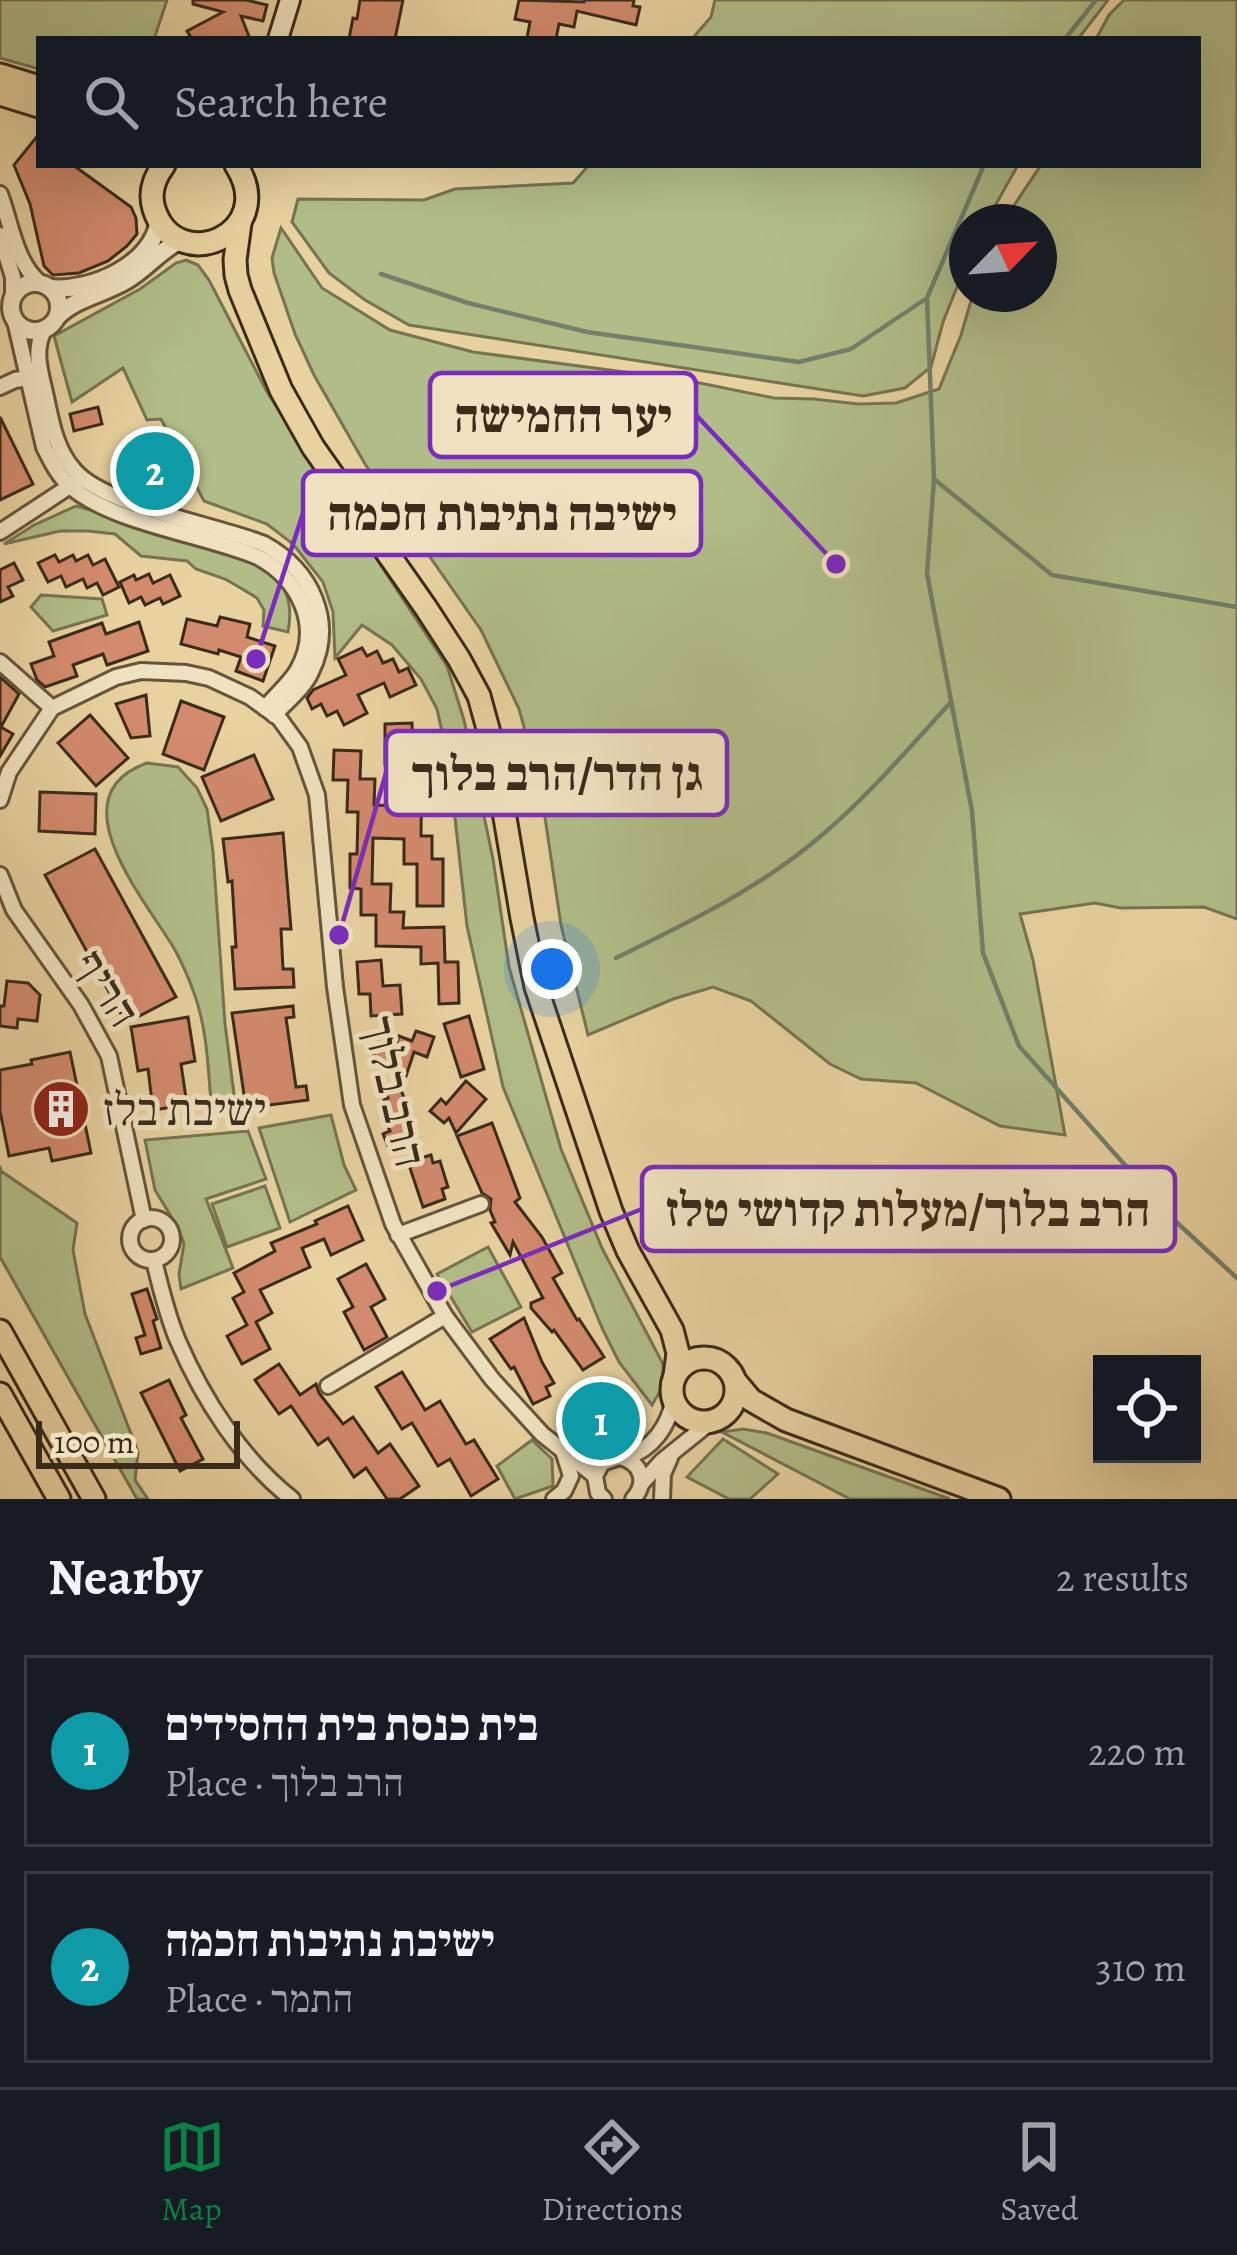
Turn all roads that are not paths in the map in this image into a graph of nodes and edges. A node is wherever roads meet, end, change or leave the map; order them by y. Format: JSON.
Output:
{"nodes":[{"id":1,"x":290,"y":0,"type":"edge"},
{"id":2,"x":279,"y":36,"type":"edge"},
{"id":3,"x":0,"y":75,"type":"edge"},
{"id":4,"x":36,"y":86,"type":"edge"},
{"id":5,"x":0,"y":94,"type":"edge"},
{"id":6,"x":36,"y":105,"type":"edge"},
{"id":7,"x":241,"y":169,"type":"edge"},
{"id":8,"x":151,"y":176,"type":"edge"},
{"id":9,"x":0,"y":194,"type":"edge"},
{"id":10,"x":159,"y":219,"type":"junction"},
{"id":11,"x":240,"y":223,"type":"junction"},
{"id":12,"x":1,"y":242,"type":"edge"},
{"id":13,"x":188,"y":242,"type":"junction"},
{"id":14,"x":45,"y":286,"type":"junction"},
{"id":15,"x":240,"y":290,"type":"junction"},
{"id":16,"x":13,"y":296,"type":"junction"},
{"id":17,"x":58,"y":316,"type":"junction"},
{"id":18,"x":15,"y":321,"type":"junction"},
{"id":19,"x":44,"y":329,"type":"junction"},
{"id":20,"x":35,"y":377,"type":"junction"},
{"id":21,"x":0,"y":387,"type":"edge"},
{"id":22,"x":76,"y":482,"type":"junction"},
{"id":23,"x":0,"y":532,"type":"edge"},
{"id":24,"x":0,"y":662,"type":"edge"},
{"id":25,"x":52,"y":708,"type":"junction"},
{"id":26,"x":269,"y":712,"type":"junction"},
{"id":27,"x":0,"y":800,"type":"edge"},
{"id":28,"x":0,"y":875,"type":"edge"},
{"id":29,"x":481,"y":1204,"type":"dead end"},
{"id":30,"x":143,"y":1220,"type":"junction"},
{"id":31,"x":398,"y":1235,"type":"junction"},
{"id":32,"x":154,"y":1261,"type":"junction"},
{"id":33,"x":445,"y":1316,"type":"junction"},
{"id":34,"x":665,"y":1317,"type":"junction"},
{"id":35,"x":0,"y":1330,"type":"edge"},
{"id":36,"x":712,"y":1359,"type":"junction"},
{"id":37,"x":735,"y":1381,"type":"junction"},
{"id":38,"x":328,"y":1386,"type":"dead end"},
{"id":39,"x":675,"y":1387,"type":"junction"},
{"id":40,"x":0,"y":1394,"type":"edge"},
{"id":41,"x":716,"y":1419,"type":"junction"},
{"id":42,"x":801,"y":1426,"type":"junction"},
{"id":43,"x":557,"y":1446,"type":"junction"},
{"id":44,"x":672,"y":1453,"type":"junction"},
{"id":45,"x":617,"y":1459,"type":"junction"},
{"id":46,"x":595,"y":1480,"type":"junction"},
{"id":47,"x":636,"y":1495,"type":"edge"},
{"id":48,"x":59,"y":1499,"type":"edge"},
{"id":49,"x":94,"y":1499,"type":"edge"},
{"id":50,"x":292,"y":1499,"type":"edge"},
{"id":51,"x":555,"y":1499,"type":"edge"},
{"id":52,"x":604,"y":1499,"type":"edge"},
{"id":53,"x":662,"y":1499,"type":"edge"},
{"id":54,"x":999,"y":1499,"type":"edge"}],
"edges":[{"from":1,"to":2,"type":"main road"},
{"from":3,"to":4,"type":"main road"},
{"from":5,"to":6,"type":"main road"},
{"from":7,"to":11,"type":"main road"},
{"from":8,"to":10,"type":"main road"},
{"from":9,"to":14,"type":"street"},
{"from":10,"to":13,"type":"main road"},
{"from":10,"to":14,"type":"street"},
{"from":11,"to":13,"type":"main road"},
{"from":11,"to":15,"type":"main road"},
{"from":12,"to":16,"type":"street"},
{"from":13,"to":15,"type":"main road"},
{"from":13,"to":17,"type":"street"},
{"from":14,"to":16,"type":"street"},
{"from":14,"to":17,"type":"street"},
{"from":15,"to":34,"type":"main road"},
{"from":16,"to":18,"type":"street"},
{"from":17,"to":19,"type":"street"},
{"from":18,"to":19,"type":"street"},
{"from":18,"to":20,"type":"street"},
{"from":19,"to":20,"type":"street"},
{"from":20,"to":21,"type":"street"},
{"from":20,"to":22,"type":"street"},
{"from":22,"to":23,"type":"street"},
{"from":22,"to":26,"type":"street"},
{"from":24,"to":25,"type":"street"},
{"from":25,"to":26,"type":"street","name":"הרב בלוך"},
{"from":25,"to":27,"type":"street"},
{"from":26,"to":31,"type":"street","name":"הרב בלוך"},
{"from":28,"to":30,"type":"street","name":"הריף"},
{"from":29,"to":31,"type":"street"},
{"from":30,"to":32,"type":"street"},
{"from":30,"to":32,"type":"street"},
{"from":31,"to":33,"type":"street","name":"הרב בלוך"},
{"from":32,"to":50,"type":"street"},
{"from":33,"to":38,"type":"street"},
{"from":33,"to":43,"type":"street","name":"הרב בלוך"},
{"from":34,"to":36,"type":"main road"},
{"from":34,"to":39,"type":"main road"},
{"from":35,"to":49,"type":"main road"},
{"from":36,"to":37,"type":"main road"},
{"from":36,"to":39,"type":"main road"},
{"from":37,"to":41,"type":"main road"},
{"from":37,"to":42,"type":"main road"},
{"from":39,"to":41,"type":"main road"},
{"from":39,"to":45,"type":"street"},
{"from":40,"to":48,"type":"main road"},
{"from":41,"to":42,"type":"main road"},
{"from":41,"to":44,"type":"street"},
{"from":42,"to":54,"type":"main road"},
{"from":43,"to":45,"type":"street","name":"הרב בלוך"},
{"from":43,"to":46,"type":"street","name":"הרב בלוך"},
{"from":43,"to":51,"type":"street"},
{"from":44,"to":47,"type":"street"},
{"from":44,"to":53,"type":"street"},
{"from":45,"to":46,"type":"street"},
{"from":45,"to":47,"type":"street"},
{"from":46,"to":51,"type":"street"},
{"from":46,"to":52,"type":"street","name":"הרב בלוך"}]}
